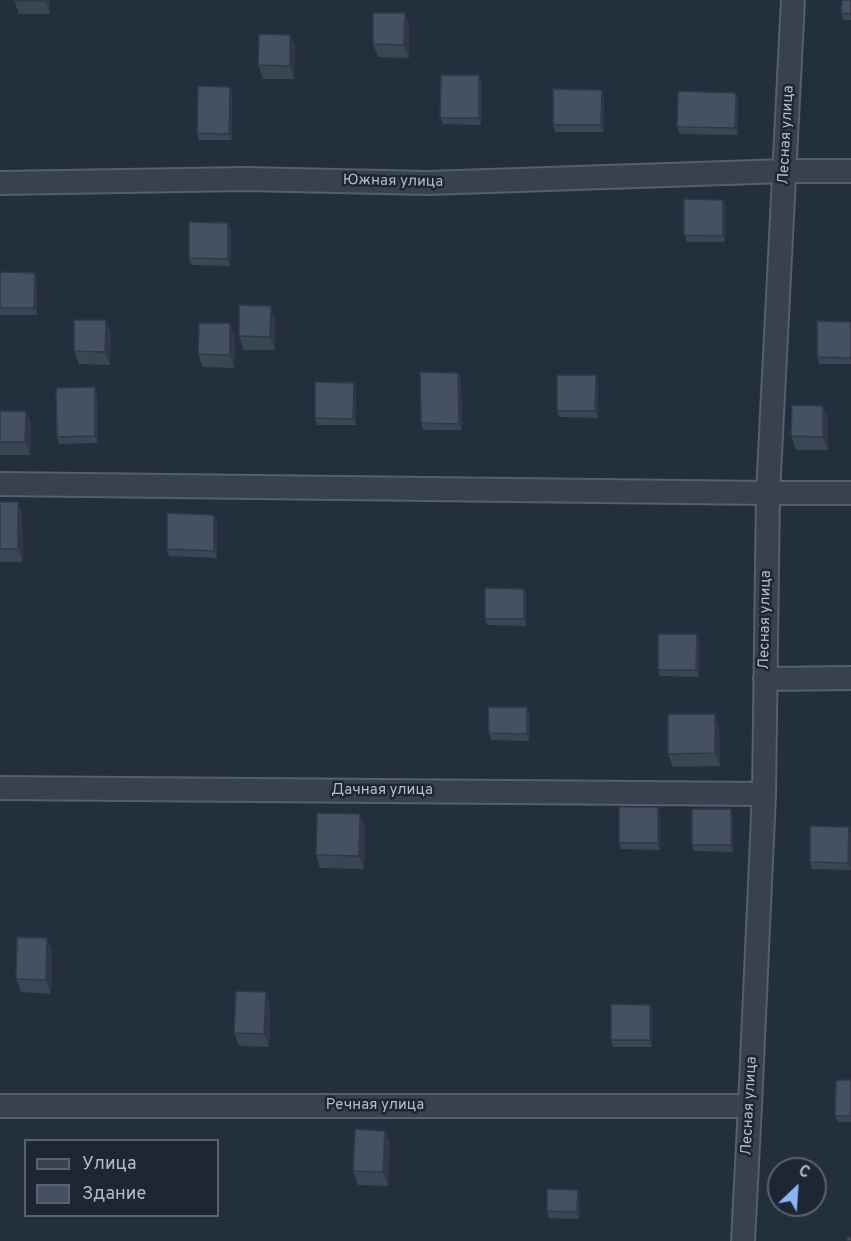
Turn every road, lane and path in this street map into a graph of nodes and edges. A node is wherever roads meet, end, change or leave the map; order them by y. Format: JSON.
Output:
{"nodes":[{"id":1,"x":794,"y":0,"type":"edge"},
{"id":2,"x":785,"y":171,"type":"junction"},
{"id":3,"x":851,"y":171,"type":"edge"},
{"id":4,"x":0,"y":183,"type":"edge"},
{"id":5,"x":0,"y":484,"type":"edge"},
{"id":6,"x":851,"y":492,"type":"edge"},
{"id":7,"x":768,"y":493,"type":"junction"},
{"id":8,"x":851,"y":678,"type":"edge"},
{"id":9,"x":765,"y":680,"type":"junction"},
{"id":10,"x":0,"y":788,"type":"edge"},
{"id":11,"x":764,"y":794,"type":"junction"},
{"id":12,"x":0,"y":1106,"type":"edge"},
{"id":13,"x":750,"y":1106,"type":"junction"},
{"id":14,"x":743,"y":1241,"type":"edge"}],
"edges":[{"from":1,"to":2,"type":"street","name":"Лесная улица"},
{"from":2,"to":3,"type":"street","name":"Южная улица"},
{"from":2,"to":4,"type":"street","name":"Южная улица"},
{"from":2,"to":7,"type":"street","name":"Лесная улица"},
{"from":5,"to":7,"type":"street"},
{"from":6,"to":7,"type":"street"},
{"from":7,"to":9,"type":"street","name":"Лесная улица"},
{"from":8,"to":9,"type":"street"},
{"from":9,"to":11,"type":"street","name":"Лесная улица"},
{"from":10,"to":11,"type":"street","name":"Дачная улица"},
{"from":11,"to":13,"type":"street","name":"Лесная улица"},
{"from":12,"to":13,"type":"street","name":"Речная улица"},
{"from":13,"to":14,"type":"street","name":"Лесная улица"}]}
